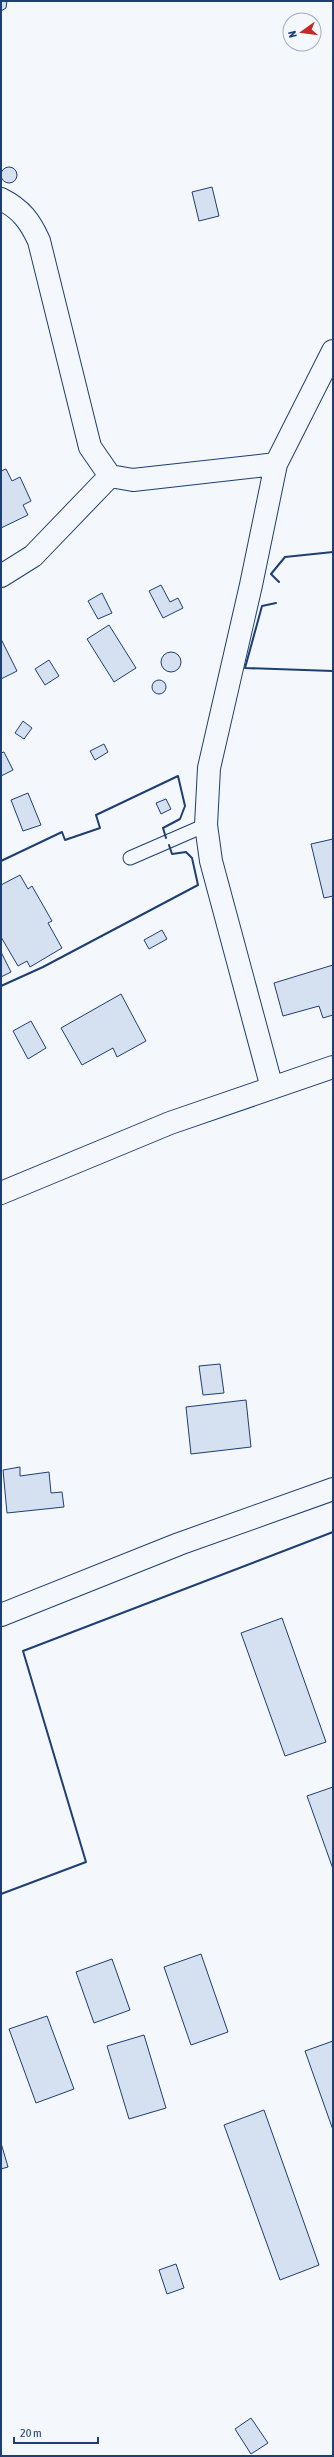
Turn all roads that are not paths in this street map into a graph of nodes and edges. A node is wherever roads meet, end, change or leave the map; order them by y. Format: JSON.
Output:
{"nodes":[{"id":1,"x":1,"y":199,"type":"edge"},
{"id":2,"x":333,"y":351,"type":"edge"},
{"id":3,"x":276,"y":464,"type":"junction"},
{"id":4,"x":110,"y":476,"type":"junction"},
{"id":5,"x":1,"y":576,"type":"edge"},
{"id":6,"x":206,"y":825,"type":"junction"},
{"id":7,"x":130,"y":858,"type":"dead end"},
{"id":8,"x":333,"y":1067,"type":"edge"},
{"id":9,"x":272,"y":1088,"type":"junction"},
{"id":10,"x":1,"y":1193,"type":"edge"},
{"id":11,"x":333,"y":1489,"type":"edge"},
{"id":12,"x":1,"y":1615,"type":"edge"}],
"edges":[{"from":1,"to":4,"type":"street"},
{"from":2,"to":3,"type":"street"},
{"from":3,"to":4,"type":"street"},
{"from":3,"to":6,"type":"street"},
{"from":4,"to":5,"type":"street"},
{"from":6,"to":7,"type":"lane"},
{"from":6,"to":9,"type":"street"},
{"from":8,"to":9,"type":"street"},
{"from":9,"to":10,"type":"street"},
{"from":11,"to":12,"type":"street"}]}
